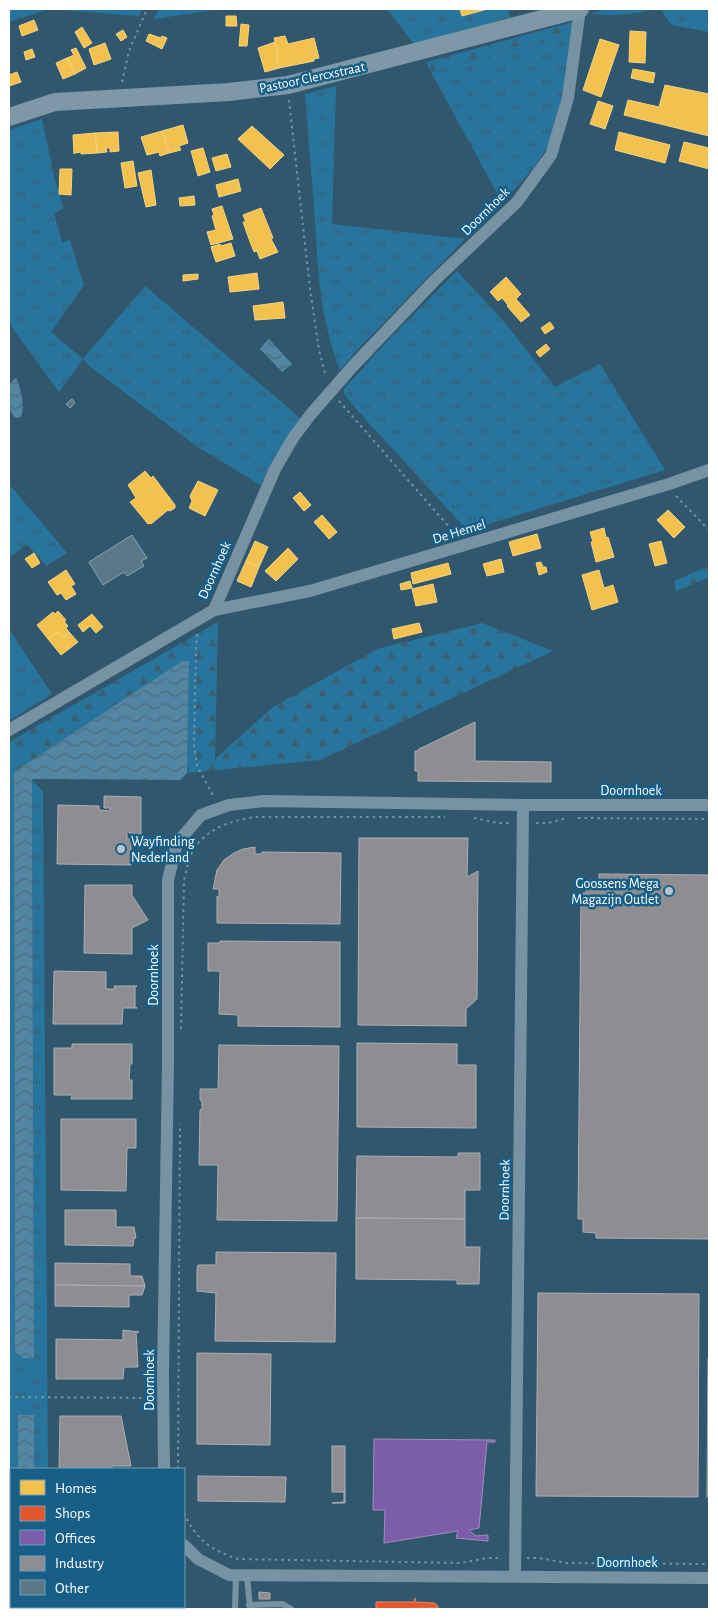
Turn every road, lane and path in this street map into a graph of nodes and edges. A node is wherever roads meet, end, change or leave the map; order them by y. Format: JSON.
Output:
{"nodes":[{"id":1,"x":147,"y":9,"type":"edge"},
{"id":2,"x":580,"y":9,"type":"edge"},
{"id":3,"x":288,"y":85,"type":"junction"},
{"id":4,"x":121,"y":97,"type":"junction"},
{"id":5,"x":9,"y":117,"type":"edge"},
{"id":6,"x":331,"y":391,"type":"junction"},
{"id":7,"x":709,"y":470,"type":"edge"},
{"id":8,"x":670,"y":484,"type":"junction"},
{"id":9,"x":709,"y":530,"type":"edge"},
{"id":10,"x":465,"y":545,"type":"junction"},
{"id":11,"x":214,"y":610,"type":"junction"},
{"id":12,"x":200,"y":618,"type":"junction"},
{"id":13,"x":9,"y":730,"type":"edge"},
{"id":14,"x":523,"y":805,"type":"junction"},
{"id":15,"x":709,"y":805,"type":"edge"},
{"id":16,"x":220,"y":808,"type":"junction"},
{"id":17,"x":453,"y":817,"type":"dead end"},
{"id":18,"x":473,"y":817,"type":"dead end"},
{"id":19,"x":569,"y":818,"type":"dead end"},
{"id":20,"x":578,"y":818,"type":"dead end"},
{"id":21,"x":709,"y":820,"type":"edge"},
{"id":22,"x":523,"y":823,"type":"junction"},
{"id":23,"x":182,"y":1030,"type":"dead end"},
{"id":24,"x":180,"y":1118,"type":"dead end"},
{"id":25,"x":9,"y":1397,"type":"edge"},
{"id":26,"x":163,"y":1399,"type":"junction"},
{"id":27,"x":179,"y":1399,"type":"junction"},
{"id":28,"x":164,"y":1468,"type":"edge"},
{"id":29,"x":178,"y":1468,"type":"edge"},
{"id":30,"x":185,"y":1515,"type":"edge"},
{"id":31,"x":185,"y":1546,"type":"edge"},
{"id":32,"x":515,"y":1558,"type":"junction"},
{"id":33,"x":709,"y":1564,"type":"edge"},
{"id":34,"x":241,"y":1575,"type":"junction"},
{"id":35,"x":515,"y":1576,"type":"junction"},
{"id":36,"x":709,"y":1578,"type":"edge"},
{"id":37,"x":250,"y":1607,"type":"edge"},
{"id":38,"x":236,"y":1609,"type":"edge"},
{"id":39,"x":291,"y":1609,"type":"edge"}],
"edges":[{"from":1,"to":4,"type":"path"},
{"from":2,"to":3,"type":"street","name":"Pastoor Clercxstraat"},
{"from":2,"to":6,"type":"street","name":"Doornhoek"},
{"from":3,"to":4,"type":"street","name":"Pastoor Clercxstraat"},
{"from":3,"to":6,"type":"path"},
{"from":4,"to":5,"type":"street","name":"Pastoor Clercxstraat"},
{"from":6,"to":10,"type":"path"},
{"from":6,"to":11,"type":"street","name":"Doornhoek"},
{"from":7,"to":8,"type":"street","name":"De Hemel"},
{"from":8,"to":9,"type":"path"},
{"from":8,"to":10,"type":"street","name":"De Hemel"},
{"from":10,"to":11,"type":"street","name":"De Hemel"},
{"from":11,"to":12,"type":"street","name":"Doornhoek"},
{"from":12,"to":13,"type":"street","name":"Doornhoek"},
{"from":12,"to":16,"type":"path"},
{"from":14,"to":15,"type":"street","name":"Doornhoek"},
{"from":14,"to":16,"type":"street","name":"Doornhoek"},
{"from":14,"to":22,"type":"street","name":"Doornhoek"},
{"from":16,"to":26,"type":"street","name":"Doornhoek"},
{"from":17,"to":23,"type":"path","name":"Doornhoek"},
{"from":18,"to":22,"type":"path"},
{"from":19,"to":22,"type":"path"},
{"from":20,"to":21,"type":"path","name":"Doornhoek"},
{"from":22,"to":32,"type":"street","name":"Doornhoek"},
{"from":24,"to":27,"type":"path"},
{"from":25,"to":26,"type":"path"},
{"from":26,"to":27,"type":"path"},
{"from":26,"to":28,"type":"street","name":"Doornhoek"},
{"from":27,"to":29,"type":"path"},
{"from":30,"to":32,"type":"path","name":"Doornhoek"},
{"from":31,"to":34,"type":"street","name":"Doornhoek"},
{"from":32,"to":33,"type":"path","name":"Doornhoek"},
{"from":32,"to":35,"type":"street","name":"Doornhoek"},
{"from":34,"to":35,"type":"street","name":"Doornhoek"},
{"from":34,"to":37,"type":"lane"},
{"from":34,"to":38,"type":"lane"},
{"from":35,"to":36,"type":"street","name":"Doornhoek"},
{"from":37,"to":39,"type":"lane"}]}
